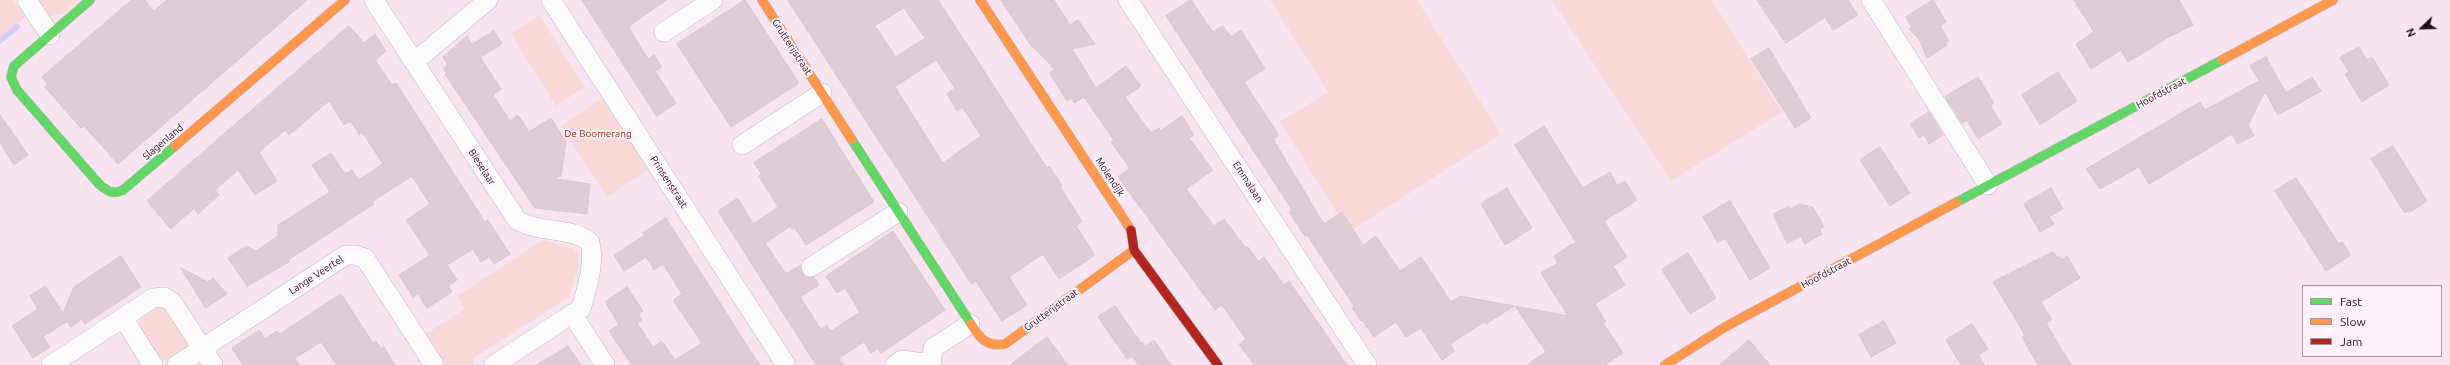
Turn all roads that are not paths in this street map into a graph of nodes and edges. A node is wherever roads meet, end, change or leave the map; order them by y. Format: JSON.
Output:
{"nodes":[{"id":1,"x":27,"y":0,"type":"edge"},
{"id":2,"x":90,"y":0,"type":"edge"},
{"id":3,"x":345,"y":0,"type":"edge"},
{"id":4,"x":374,"y":0,"type":"edge"},
{"id":5,"x":488,"y":0,"type":"edge"},
{"id":6,"x":551,"y":0,"type":"edge"},
{"id":7,"x":713,"y":0,"type":"edge"},
{"id":8,"x":762,"y":0,"type":"edge"},
{"id":9,"x":980,"y":0,"type":"edge"},
{"id":10,"x":1128,"y":0,"type":"edge"},
{"id":11,"x":1871,"y":0,"type":"edge"},
{"id":12,"x":2333,"y":0,"type":"edge"},
{"id":13,"x":664,"y":32,"type":"dead end"},
{"id":14,"x":50,"y":35,"type":"junction"},
{"id":15,"x":414,"y":62,"type":"junction"},
{"id":16,"x":822,"y":93,"type":"junction"},
{"id":17,"x":742,"y":145,"type":"dead end"},
{"id":18,"x":1988,"y":185,"type":"junction"},
{"id":19,"x":898,"y":212,"type":"junction"},
{"id":20,"x":1134,"y":250,"type":"junction"},
{"id":21,"x":811,"y":267,"type":"dead end"},
{"id":22,"x":572,"y":314,"type":"junction"},
{"id":23,"x":123,"y":318,"type":"junction"},
{"id":24,"x":970,"y":324,"type":"junction"},
{"id":25,"x":203,"y":348,"type":"junction"},
{"id":26,"x":495,"y":364,"type":"edge"},
{"id":27,"x":931,"y":364,"type":"edge"},
{"id":28,"x":51,"y":365,"type":"edge"},
{"id":29,"x":153,"y":365,"type":"edge"},
{"id":30,"x":177,"y":365,"type":"edge"},
{"id":31,"x":213,"y":365,"type":"edge"},
{"id":32,"x":434,"y":365,"type":"edge"},
{"id":33,"x":605,"y":365,"type":"edge"},
{"id":34,"x":786,"y":365,"type":"edge"},
{"id":35,"x":895,"y":365,"type":"edge"},
{"id":36,"x":1218,"y":365,"type":"edge"},
{"id":37,"x":1367,"y":365,"type":"edge"},
{"id":38,"x":1665,"y":365,"type":"edge"}],
"edges":[{"from":1,"to":14,"type":"street"},
{"from":2,"to":14,"type":"street"},
{"from":3,"to":14,"type":"street","name":"Slagenland"},
{"from":4,"to":15,"type":"street","name":"Bieselaar"},
{"from":5,"to":15,"type":"street"},
{"from":6,"to":34,"type":"street","name":"Prinsenstraat"},
{"from":7,"to":13,"type":"street"},
{"from":8,"to":16,"type":"street","name":"Grutterijstraat"},
{"from":9,"to":20,"type":"street","name":"Molendijk"},
{"from":10,"to":37,"type":"street","name":"Emmalaan"},
{"from":11,"to":18,"type":"street"},
{"from":12,"to":18,"type":"street","name":"Hoofdstraat"},
{"from":15,"to":22,"type":"street","name":"Bieselaar"},
{"from":16,"to":17,"type":"street"},
{"from":16,"to":19,"type":"street","name":"Grutterijstraat"},
{"from":18,"to":38,"type":"street","name":"Hoofdstraat"},
{"from":19,"to":21,"type":"street"},
{"from":19,"to":24,"type":"street","name":"Grutterijstraat"},
{"from":20,"to":24,"type":"street","name":"Grutterijstraat"},
{"from":20,"to":36,"type":"street","name":"Molendijk"},
{"from":22,"to":26,"type":"street","name":"Bieselaar"},
{"from":22,"to":33,"type":"street"},
{"from":23,"to":25,"type":"street"},
{"from":23,"to":28,"type":"street"},
{"from":23,"to":29,"type":"street"},
{"from":24,"to":27,"type":"street"},
{"from":25,"to":30,"type":"street","name":"Lange Veertel"},
{"from":25,"to":31,"type":"street"},
{"from":25,"to":32,"type":"street","name":"Lange Veertel"},
{"from":27,"to":35,"type":"street"}]}
